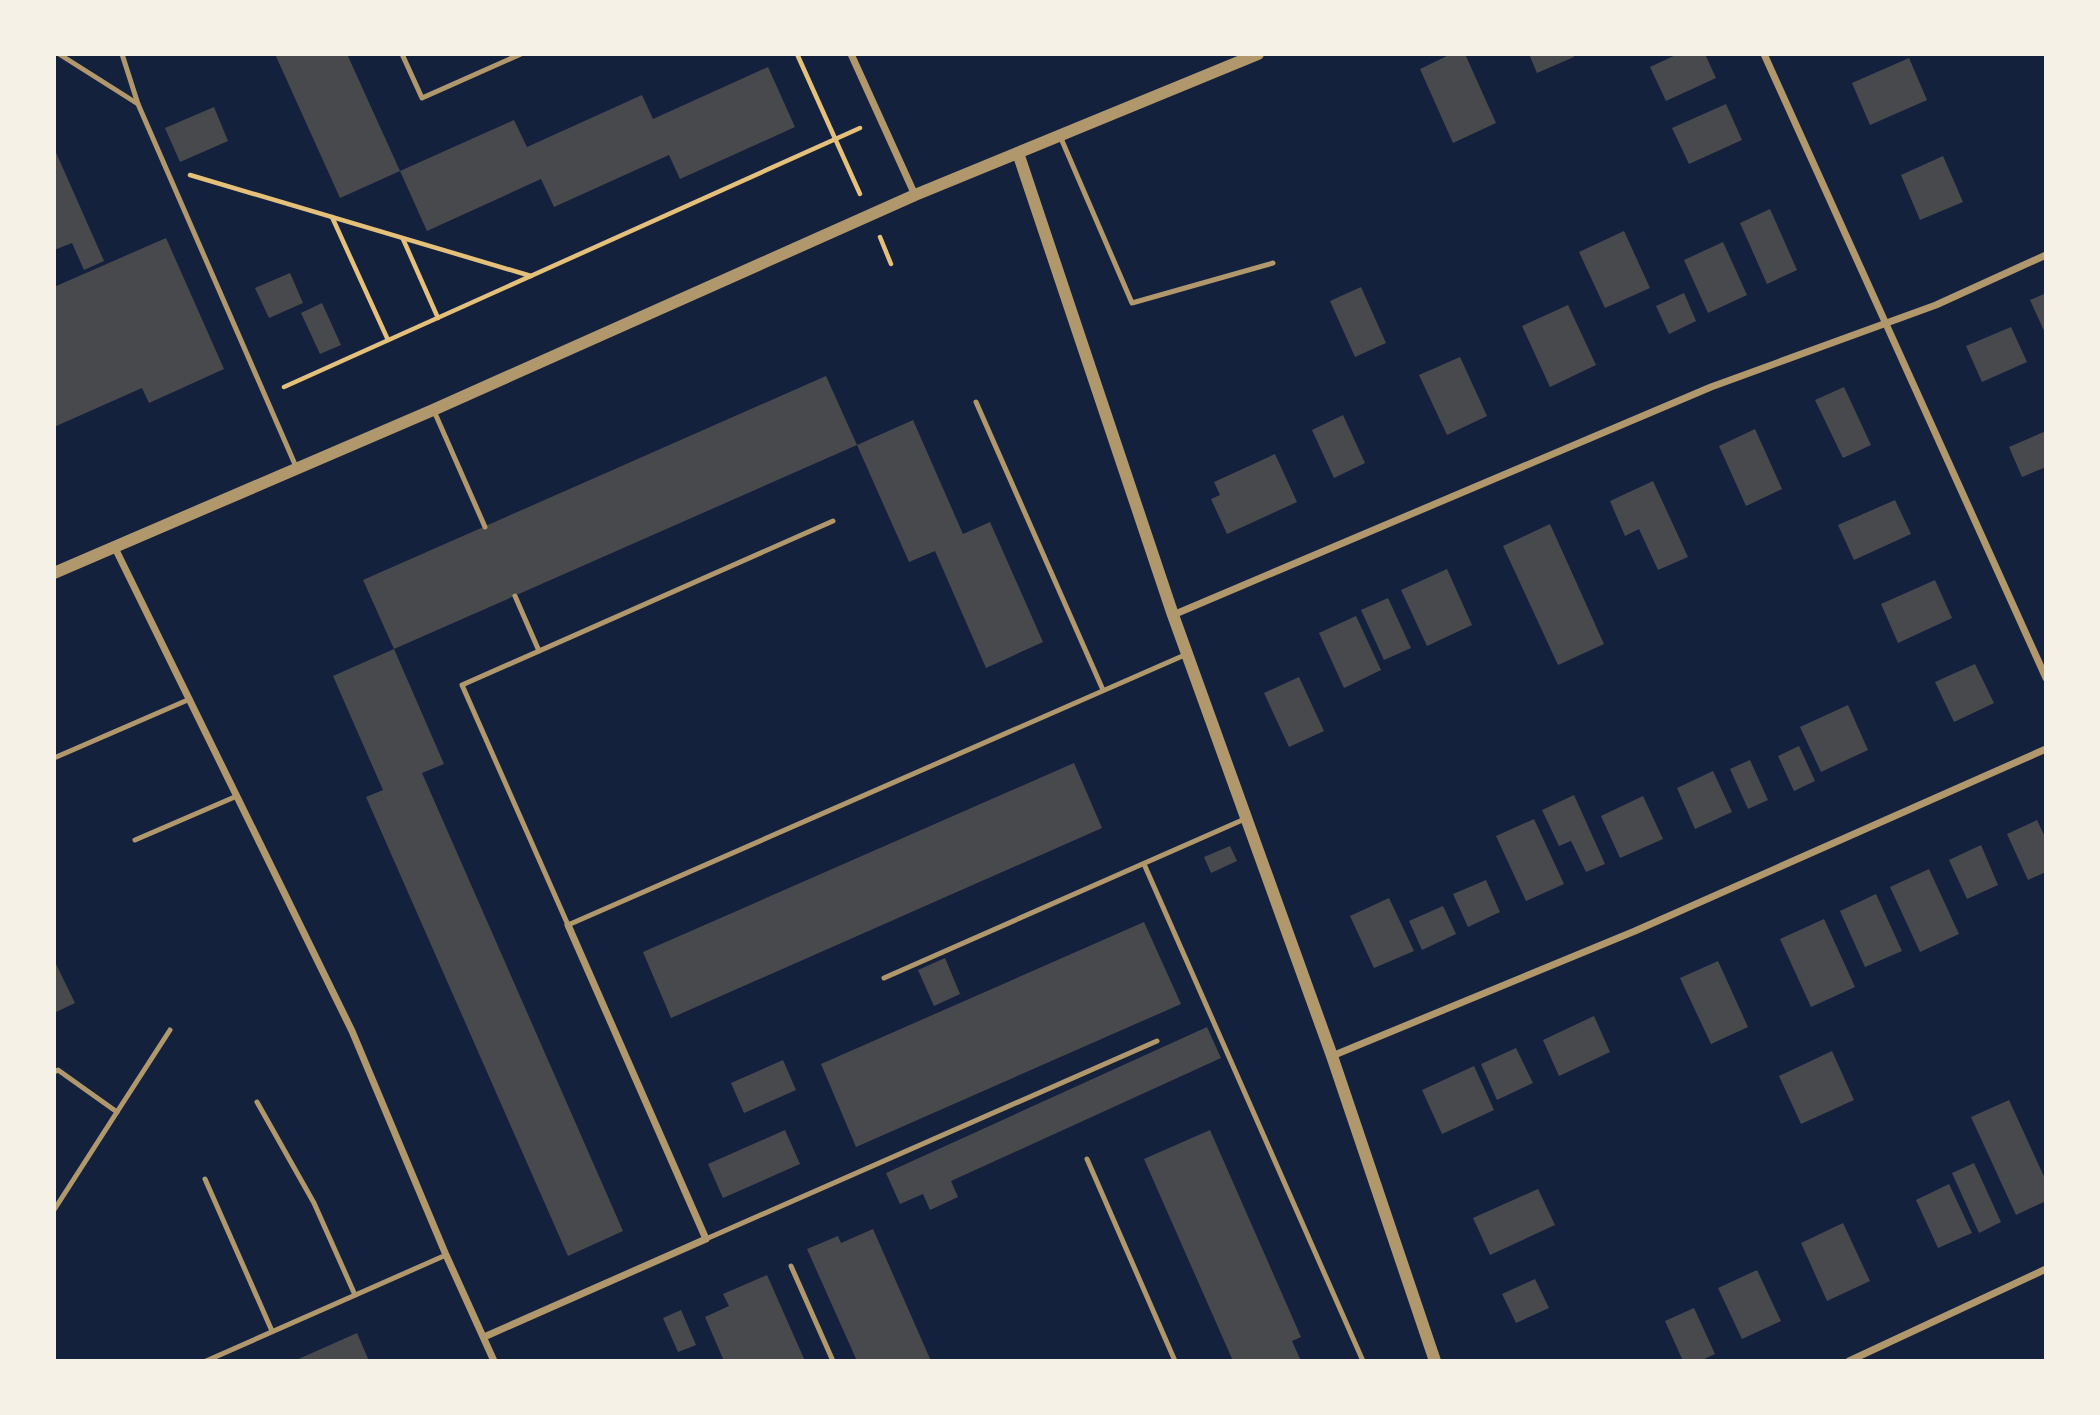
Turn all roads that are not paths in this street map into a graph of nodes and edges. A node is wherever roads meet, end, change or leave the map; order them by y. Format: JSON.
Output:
{"nodes":[{"id":1,"x":58,"y":54,"type":"edge"},
{"id":2,"x":122,"y":54,"type":"edge"},
{"id":3,"x":402,"y":54,"type":"edge"},
{"id":4,"x":520,"y":54,"type":"edge"},
{"id":5,"x":851,"y":54,"type":"edge"},
{"id":6,"x":1258,"y":54,"type":"edge"},
{"id":7,"x":1764,"y":54,"type":"edge"},
{"id":8,"x":138,"y":104,"type":"junction"},
{"id":9,"x":1060,"y":136,"type":"junction"},
{"id":10,"x":1018,"y":153,"type":"junction"},
{"id":11,"x":915,"y":195,"type":"junction"},
{"id":12,"x":2046,"y":255,"type":"edge"},
{"id":13,"x":1273,"y":263,"type":"dead end"},
{"id":14,"x":1883,"y":323,"type":"junction"},
{"id":15,"x":976,"y":402,"type":"dead end"},
{"id":16,"x":433,"y":410,"type":"junction"},
{"id":17,"x":297,"y":469,"type":"junction"},
{"id":18,"x":833,"y":521,"type":"dead end"},
{"id":19,"x":485,"y":527,"type":"dead end"},
{"id":20,"x":116,"y":548,"type":"junction"},
{"id":21,"x":54,"y":573,"type":"edge"},
{"id":22,"x":514,"y":596,"type":"dead end"},
{"id":23,"x":1173,"y":615,"type":"junction"},
{"id":24,"x":539,"y":651,"type":"junction"},
{"id":25,"x":1187,"y":654,"type":"junction"},
{"id":26,"x":2046,"y":678,"type":"edge"},
{"id":27,"x":1103,"y":690,"type":"junction"},
{"id":28,"x":190,"y":699,"type":"junction"},
{"id":29,"x":2046,"y":749,"type":"edge"},
{"id":30,"x":54,"y":758,"type":"edge"},
{"id":31,"x":237,"y":796,"type":"junction"},
{"id":32,"x":1247,"y":818,"type":"junction"},
{"id":33,"x":135,"y":840,"type":"dead end"},
{"id":34,"x":1144,"y":863,"type":"junction"},
{"id":35,"x":568,"y":925,"type":"junction"},
{"id":36,"x":884,"y":978,"type":"dead end"},
{"id":37,"x":170,"y":1030,"type":"dead end"},
{"id":38,"x":1157,"y":1041,"type":"dead end"},
{"id":39,"x":1332,"y":1056,"type":"junction"},
{"id":40,"x":54,"y":1072,"type":"edge"},
{"id":41,"x":257,"y":1102,"type":"dead end"},
{"id":42,"x":117,"y":1112,"type":"junction"},
{"id":43,"x":1087,"y":1159,"type":"dead end"},
{"id":44,"x":205,"y":1179,"type":"dead end"},
{"id":45,"x":54,"y":1210,"type":"edge"},
{"id":46,"x":706,"y":1239,"type":"junction"},
{"id":47,"x":446,"y":1255,"type":"junction"},
{"id":48,"x":791,"y":1266,"type":"dead end"},
{"id":49,"x":2046,"y":1269,"type":"edge"},
{"id":50,"x":355,"y":1295,"type":"junction"},
{"id":51,"x":272,"y":1331,"type":"junction"},
{"id":52,"x":484,"y":1337,"type":"junction"},
{"id":53,"x":222,"y":1357,"type":"edge"},
{"id":54,"x":206,"y":1361,"type":"edge"},
{"id":55,"x":494,"y":1361,"type":"edge"},
{"id":56,"x":833,"y":1361,"type":"edge"},
{"id":57,"x":1175,"y":1361,"type":"edge"},
{"id":58,"x":1363,"y":1361,"type":"edge"},
{"id":59,"x":1435,"y":1361,"type":"edge"},
{"id":60,"x":1849,"y":1361,"type":"edge"}],
"edges":[{"from":1,"to":8,"type":"lane"},
{"from":2,"to":8,"type":"lane"},
{"from":3,"to":4,"type":"lane"},
{"from":5,"to":11,"type":"street"},
{"from":6,"to":9,"type":"street"},
{"from":7,"to":14,"type":"street"},
{"from":8,"to":17,"type":"lane"},
{"from":9,"to":10,"type":"street"},
{"from":9,"to":13,"type":"lane"},
{"from":10,"to":11,"type":"street"},
{"from":10,"to":23,"type":"street"},
{"from":11,"to":16,"type":"street"},
{"from":12,"to":14,"type":"street"},
{"from":14,"to":23,"type":"street"},
{"from":14,"to":26,"type":"street"},
{"from":15,"to":27,"type":"lane"},
{"from":16,"to":17,"type":"street"},
{"from":16,"to":19,"type":"lane"},
{"from":17,"to":20,"type":"street"},
{"from":18,"to":24,"type":"lane"},
{"from":20,"to":21,"type":"street"},
{"from":20,"to":28,"type":"street"},
{"from":22,"to":24,"type":"lane"},
{"from":23,"to":25,"type":"street"},
{"from":24,"to":35,"type":"lane"},
{"from":25,"to":27,"type":"lane"},
{"from":25,"to":32,"type":"street"},
{"from":27,"to":35,"type":"lane"},
{"from":28,"to":30,"type":"lane"},
{"from":28,"to":31,"type":"street"},
{"from":29,"to":39,"type":"street"},
{"from":31,"to":33,"type":"lane"},
{"from":31,"to":47,"type":"street"},
{"from":32,"to":34,"type":"lane"},
{"from":32,"to":39,"type":"street"},
{"from":34,"to":36,"type":"lane"},
{"from":34,"to":58,"type":"lane"},
{"from":35,"to":46,"type":"street"},
{"from":37,"to":42,"type":"lane"},
{"from":38,"to":46,"type":"lane"},
{"from":39,"to":59,"type":"street"},
{"from":40,"to":42,"type":"lane"},
{"from":41,"to":50,"type":"lane"},
{"from":42,"to":45,"type":"lane"},
{"from":43,"to":57,"type":"lane"},
{"from":44,"to":51,"type":"lane"},
{"from":46,"to":52,"type":"street"},
{"from":47,"to":50,"type":"lane"},
{"from":47,"to":52,"type":"street"},
{"from":48,"to":56,"type":"lane"},
{"from":49,"to":60,"type":"street"},
{"from":50,"to":51,"type":"lane"},
{"from":51,"to":53,"type":"lane"},
{"from":52,"to":55,"type":"street"},
{"from":53,"to":54,"type":"lane"}]}
